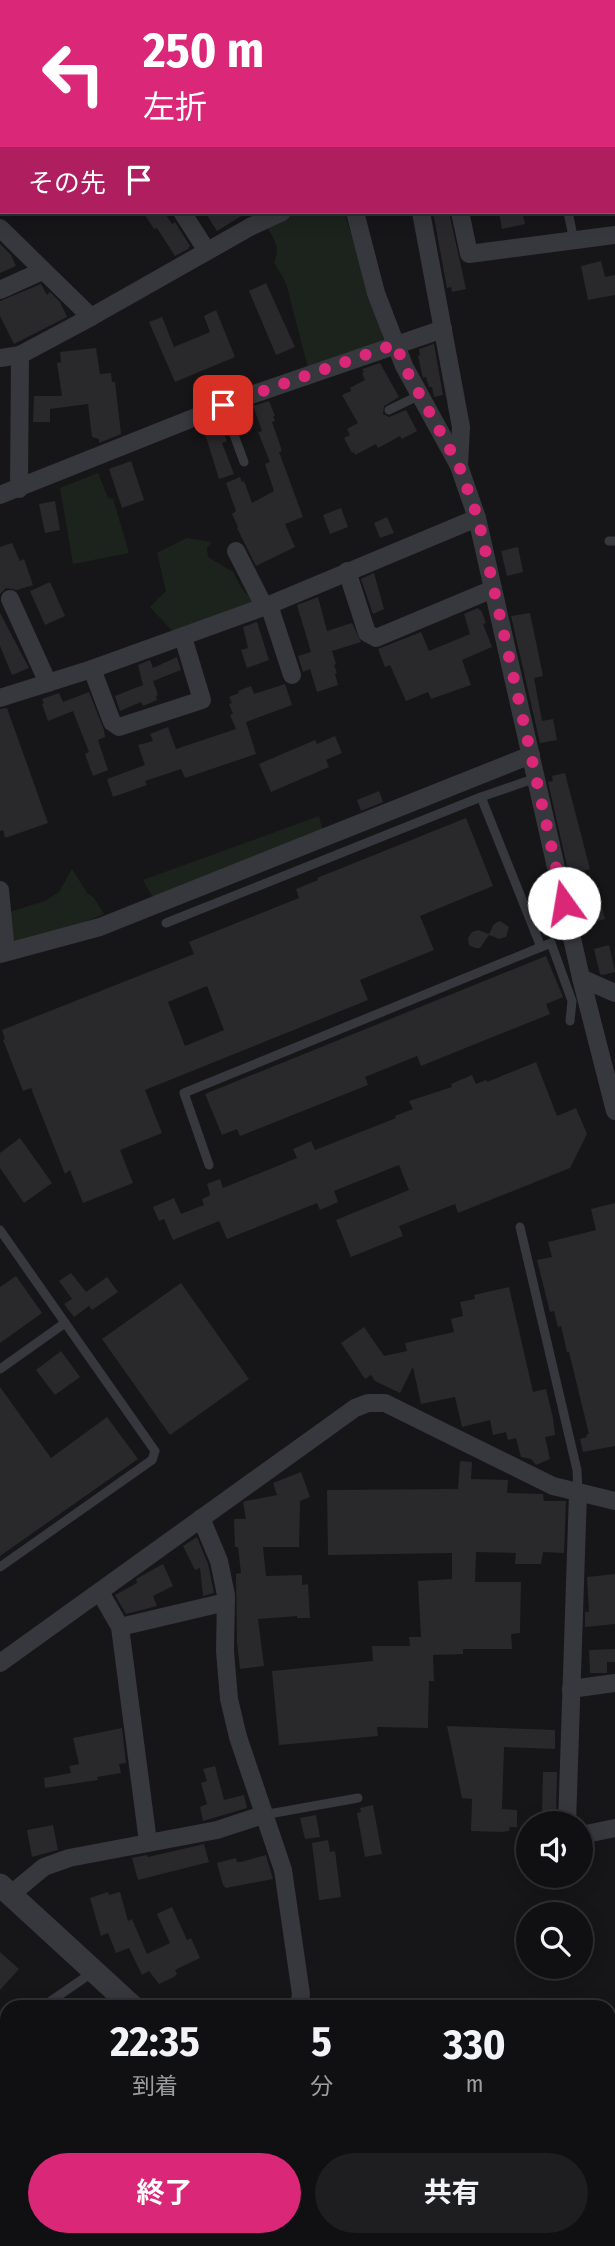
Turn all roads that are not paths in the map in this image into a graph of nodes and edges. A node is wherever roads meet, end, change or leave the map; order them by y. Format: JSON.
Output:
{"nodes":[{"id":1,"x":184,"y":214,"type":"edge"},
{"id":2,"x":276,"y":214,"type":"edge"},
{"id":3,"x":356,"y":214,"type":"edge"},
{"id":4,"x":421,"y":214,"type":"edge"},
{"id":5,"x":460,"y":214,"type":"edge"},
{"id":6,"x":568,"y":214,"type":"edge"},
{"id":7,"x":0,"y":228,"type":"edge"},
{"id":8,"x":615,"y":236,"type":"edge"},
{"id":9,"x":574,"y":241,"type":"junction"},
{"id":10,"x":207,"y":251,"type":"junction"},
{"id":11,"x":42,"y":271,"type":"junction"},
{"id":12,"x":0,"y":290,"type":"edge"},
{"id":13,"x":91,"y":317,"type":"junction"},
{"id":14,"x":443,"y":329,"type":"junction"},
{"id":15,"x":396,"y":344,"type":"junction"},
{"id":16,"x":20,"y":355,"type":"junction"},
{"id":17,"x":0,"y":358,"type":"edge"},
{"id":18,"x":420,"y":395,"type":"junction"},
{"id":19,"x":223,"y":405,"type":"junction"},
{"id":20,"x":389,"y":410,"type":"dead end"},
{"id":21,"x":244,"y":462,"type":"dead end"},
{"id":22,"x":459,"y":466,"type":"junction"},
{"id":23,"x":19,"y":489,"type":"junction"},
{"id":24,"x":0,"y":495,"type":"edge"},
{"id":25,"x":478,"y":518,"type":"junction"},
{"id":26,"x":236,"y":551,"type":"dead end"},
{"id":27,"x":347,"y":571,"type":"junction"},
{"id":28,"x":493,"y":589,"type":"junction"},
{"id":29,"x":10,"y":599,"type":"dead end"},
{"id":30,"x":266,"y":606,"type":"junction"},
{"id":31,"x":183,"y":637,"type":"junction"},
{"id":32,"x":92,"y":669,"type":"junction"},
{"id":33,"x":292,"y":675,"type":"dead end"},
{"id":34,"x":48,"y":683,"type":"junction"},
{"id":35,"x":0,"y":698,"type":"edge"},
{"id":36,"x":531,"y":755,"type":"junction"},
{"id":37,"x":536,"y":778,"type":"junction"},
{"id":38,"x":481,"y":797,"type":"junction"},
{"id":39,"x":0,"y":890,"type":"edge"},
{"id":40,"x":166,"y":923,"type":"dead end"},
{"id":41,"x":541,"y":947,"type":"junction"},
{"id":42,"x":3,"y":953,"type":"edge"},
{"id":43,"x":582,"y":978,"type":"junction"},
{"id":44,"x":615,"y":993,"type":"edge"},
{"id":45,"x":570,"y":1021,"type":"dead end"},
{"id":46,"x":615,"y":1111,"type":"edge"},
{"id":47,"x":209,"y":1165,"type":"dead end"},
{"id":48,"x":520,"y":1227,"type":"dead end"},
{"id":49,"x":0,"y":1230,"type":"edge"},
{"id":50,"x":65,"y":1323,"type":"junction"},
{"id":51,"x":0,"y":1369,"type":"edge"},
{"id":52,"x":578,"y":1493,"type":"junction"},
{"id":53,"x":615,"y":1501,"type":"edge"},
{"id":54,"x":201,"y":1518,"type":"junction"},
{"id":55,"x":0,"y":1567,"type":"edge"},
{"id":56,"x":100,"y":1592,"type":"junction"},
{"id":57,"x":226,"y":1602,"type":"junction"},
{"id":58,"x":120,"y":1628,"type":"junction"},
{"id":59,"x":0,"y":1662,"type":"edge"},
{"id":60,"x":615,"y":1683,"type":"edge"},
{"id":61,"x":571,"y":1689,"type":"junction"},
{"id":62,"x":358,"y":1798,"type":"dead end"},
{"id":63,"x":567,"y":1811,"type":"edge"},
{"id":64,"x":263,"y":1815,"type":"junction"},
{"id":65,"x":615,"y":1828,"type":"edge"},
{"id":66,"x":593,"y":1833,"type":"edge"},
{"id":67,"x":148,"y":1842,"type":"junction"},
{"id":68,"x":5,"y":1890,"type":"edge"},
{"id":69,"x":93,"y":1972,"type":"junction"},
{"id":70,"x":52,"y":2000,"type":"edge"},
{"id":71,"x":125,"y":2000,"type":"edge"},
{"id":72,"x":301,"y":2000,"type":"edge"}],
"edges":[{"from":1,"to":10,"type":"street"},
{"from":2,"to":10,"type":"street"},
{"from":3,"to":15,"type":"street"},
{"from":4,"to":14,"type":"street"},
{"from":5,"to":9,"type":"street"},
{"from":6,"to":9,"type":"lane"},
{"from":7,"to":11,"type":"street"},
{"from":8,"to":9,"type":"street"},
{"from":10,"to":13,"type":"street"},
{"from":11,"to":12,"type":"street"},
{"from":11,"to":13,"type":"street"},
{"from":13,"to":16,"type":"street"},
{"from":14,"to":15,"type":"street"},
{"from":14,"to":22,"type":"street"},
{"from":15,"to":18,"type":"street"},
{"from":15,"to":19,"type":"street"},
{"from":16,"to":17,"type":"street"},
{"from":16,"to":23,"type":"street"},
{"from":18,"to":20,"type":"lane"},
{"from":18,"to":22,"type":"street"},
{"from":19,"to":21,"type":"lane"},
{"from":19,"to":23,"type":"street"},
{"from":22,"to":25,"type":"street"},
{"from":23,"to":24,"type":"street"},
{"from":25,"to":27,"type":"street"},
{"from":25,"to":28,"type":"street"},
{"from":26,"to":30,"type":"street"},
{"from":27,"to":28,"type":"street"},
{"from":27,"to":30,"type":"street"},
{"from":28,"to":36,"type":"street"},
{"from":29,"to":34,"type":"street"},
{"from":30,"to":31,"type":"street"},
{"from":30,"to":33,"type":"street"},
{"from":31,"to":32,"type":"street"},
{"from":31,"to":32,"type":"street"},
{"from":32,"to":34,"type":"street"},
{"from":34,"to":35,"type":"street"},
{"from":36,"to":37,"type":"street"},
{"from":36,"to":42,"type":"street"},
{"from":37,"to":38,"type":"lane"},
{"from":37,"to":43,"type":"street"},
{"from":38,"to":40,"type":"lane"},
{"from":38,"to":41,"type":"lane"},
{"from":39,"to":42,"type":"street"},
{"from":41,"to":45,"type":"lane"},
{"from":41,"to":47,"type":"lane"},
{"from":43,"to":44,"type":"street"},
{"from":43,"to":46,"type":"street"},
{"from":48,"to":52,"type":"lane"},
{"from":49,"to":50,"type":"lane"},
{"from":50,"to":51,"type":"lane"},
{"from":50,"to":55,"type":"lane"},
{"from":52,"to":53,"type":"street"},
{"from":52,"to":54,"type":"street"},
{"from":52,"to":61,"type":"street"},
{"from":54,"to":56,"type":"street"},
{"from":54,"to":57,"type":"street"},
{"from":56,"to":58,"type":"street"},
{"from":56,"to":59,"type":"street"},
{"from":57,"to":58,"type":"street"},
{"from":57,"to":64,"type":"street"},
{"from":58,"to":67,"type":"street"},
{"from":60,"to":61,"type":"street"},
{"from":61,"to":63,"type":"street"},
{"from":62,"to":64,"type":"lane"},
{"from":64,"to":67,"type":"street"},
{"from":64,"to":72,"type":"street"},
{"from":65,"to":66,"type":"street"},
{"from":67,"to":68,"type":"street"},
{"from":68,"to":69,"type":"street"},
{"from":69,"to":70,"type":"lane"},
{"from":69,"to":71,"type":"street"}]}
